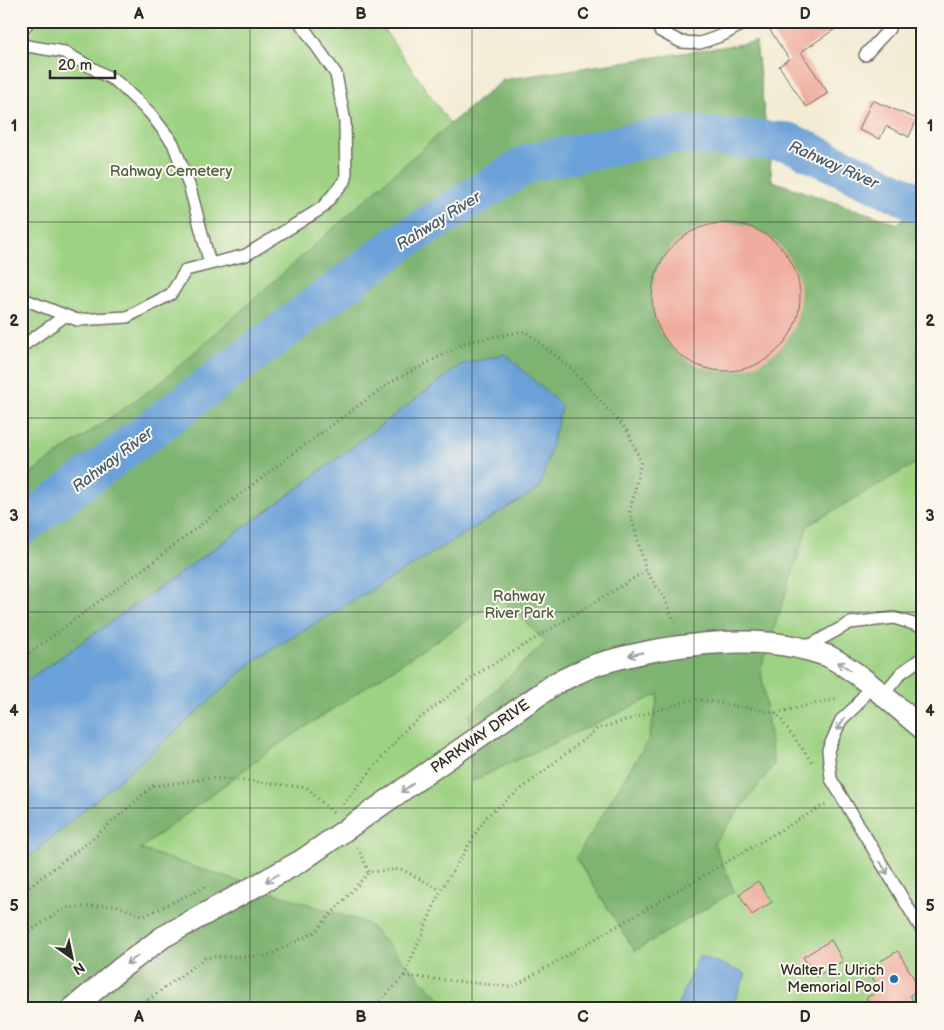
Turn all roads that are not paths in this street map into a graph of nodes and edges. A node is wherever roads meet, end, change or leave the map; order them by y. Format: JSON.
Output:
{"nodes":[{"id":1,"x":29,"y":21,"type":"edge"},
{"id":2,"x":299,"y":21,"type":"edge"},
{"id":3,"x":655,"y":21,"type":"edge"},
{"id":4,"x":743,"y":21,"type":"edge"},
{"id":5,"x":889,"y":21,"type":"edge"},
{"id":6,"x":21,"y":32,"type":"edge"},
{"id":7,"x":21,"y":45,"type":"edge"},
{"id":8,"x":865,"y":55,"type":"dead end"},
{"id":9,"x":210,"y":264,"type":"junction"},
{"id":10,"x":21,"y":298,"type":"edge"},
{"id":11,"x":65,"y":316,"type":"junction"},
{"id":12,"x":21,"y":348,"type":"edge"},
{"id":13,"x":923,"y":627,"type":"edge"},
{"id":14,"x":803,"y":649,"type":"junction"},
{"id":15,"x":923,"y":657,"type":"edge"},
{"id":16,"x":877,"y":690,"type":"junction"},
{"id":17,"x":923,"y":729,"type":"edge"},
{"id":18,"x":923,"y":932,"type":"edge"},
{"id":19,"x":72,"y":1009,"type":"edge"}],
"edges":[{"from":1,"to":6,"type":"lane"},
{"from":2,"to":9,"type":"lane"},
{"from":3,"to":4,"type":"lane"},
{"from":5,"to":8,"type":"lane"},
{"from":7,"to":9,"type":"lane"},
{"from":9,"to":11,"type":"lane"},
{"from":10,"to":11,"type":"lane"},
{"from":11,"to":12,"type":"lane"},
{"from":13,"to":14,"type":"lane"},
{"from":16,"to":14,"type":"street","name":"PARKWAY DRIVE","one_way":true},
{"from":14,"to":19,"type":"street","name":"PARKWAY DRIVE","one_way":true},
{"from":15,"to":16,"type":"lane"},
{"from":16,"to":17,"type":"street","name":"PARKWAY DRIVE"},
{"from":16,"to":18,"type":"lane","one_way":true}]}
